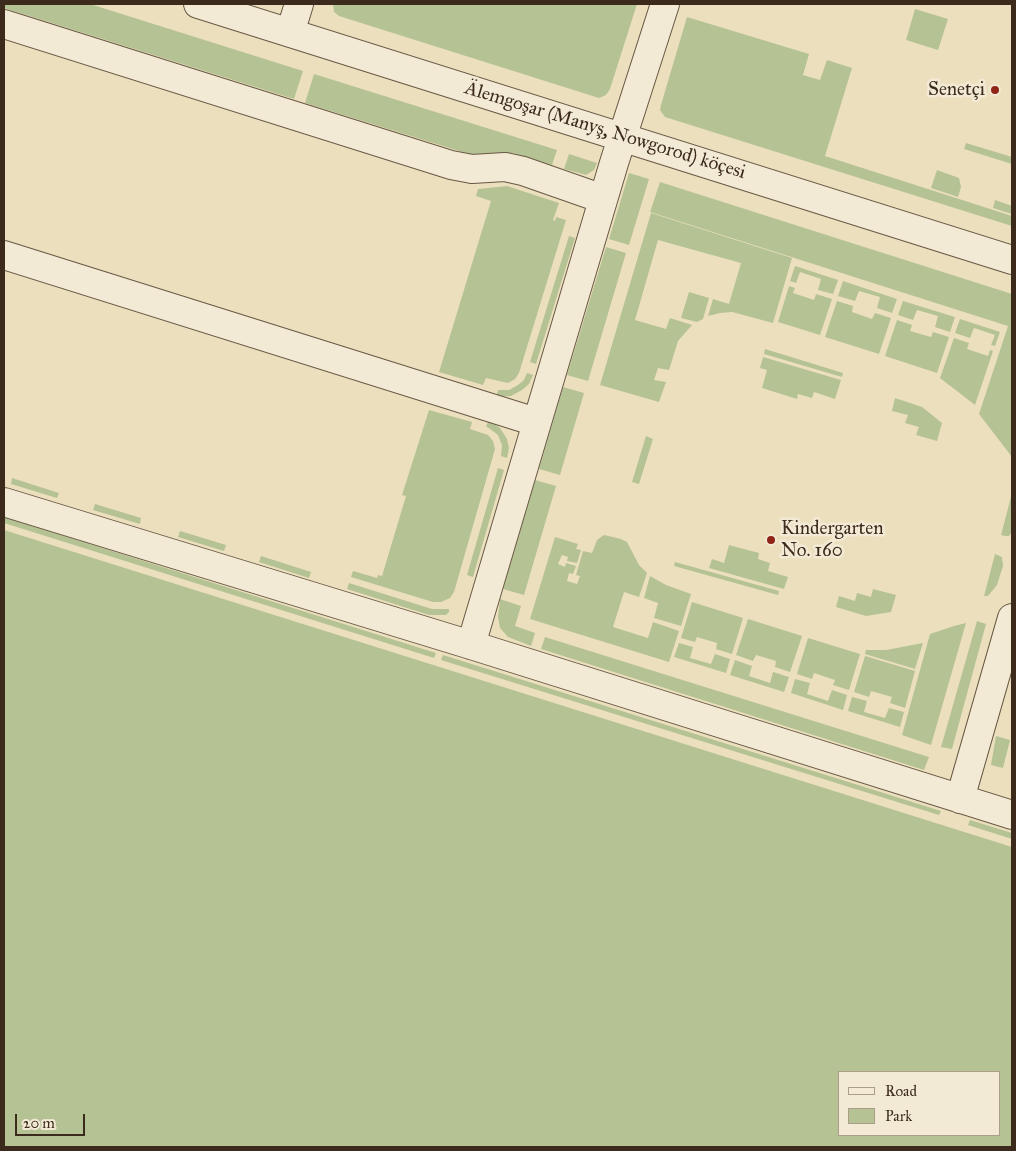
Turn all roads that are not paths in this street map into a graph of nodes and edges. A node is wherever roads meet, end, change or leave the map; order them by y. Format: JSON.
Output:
{"nodes":[{"id":1,"x":198,"y":4,"type":"edge"},
{"id":2,"x":299,"y":4,"type":"edge"},
{"id":3,"x":665,"y":4,"type":"edge"},
{"id":4,"x":4,"y":24,"type":"edge"},
{"id":5,"x":290,"y":33,"type":"junction"},
{"id":6,"x":622,"y":136,"type":"junction"},
{"id":7,"x":603,"y":199,"type":"junction"},
{"id":8,"x":4,"y":255,"type":"edge"},
{"id":9,"x":1012,"y":260,"type":"edge"},
{"id":10,"x":536,"y":422,"type":"junction"},
{"id":11,"x":4,"y":502,"type":"edge"},
{"id":12,"x":1012,"y":618,"type":"edge"},
{"id":13,"x":471,"y":645,"type":"junction"},
{"id":14,"x":960,"y":799,"type":"junction"},
{"id":15,"x":1012,"y":815,"type":"edge"}],
"edges":[{"from":1,"to":5,"type":"street","name":"Älemgoşar (Manyş, Nowgorod) köçesi"},
{"from":2,"to":5,"type":"street"},
{"from":3,"to":6,"type":"street"},
{"from":4,"to":7,"type":"street"},
{"from":5,"to":6,"type":"street","name":"Älemgoşar (Manyş, Nowgorod) köçesi"},
{"from":6,"to":7,"type":"street"},
{"from":6,"to":9,"type":"street","name":"Älemgoşar (Manyş, Nowgorod) köçesi"},
{"from":7,"to":10,"type":"street"},
{"from":8,"to":10,"type":"street"},
{"from":10,"to":13,"type":"street"},
{"from":11,"to":13,"type":"street"},
{"from":12,"to":14,"type":"street"},
{"from":13,"to":14,"type":"street"},
{"from":14,"to":15,"type":"street"}]}
